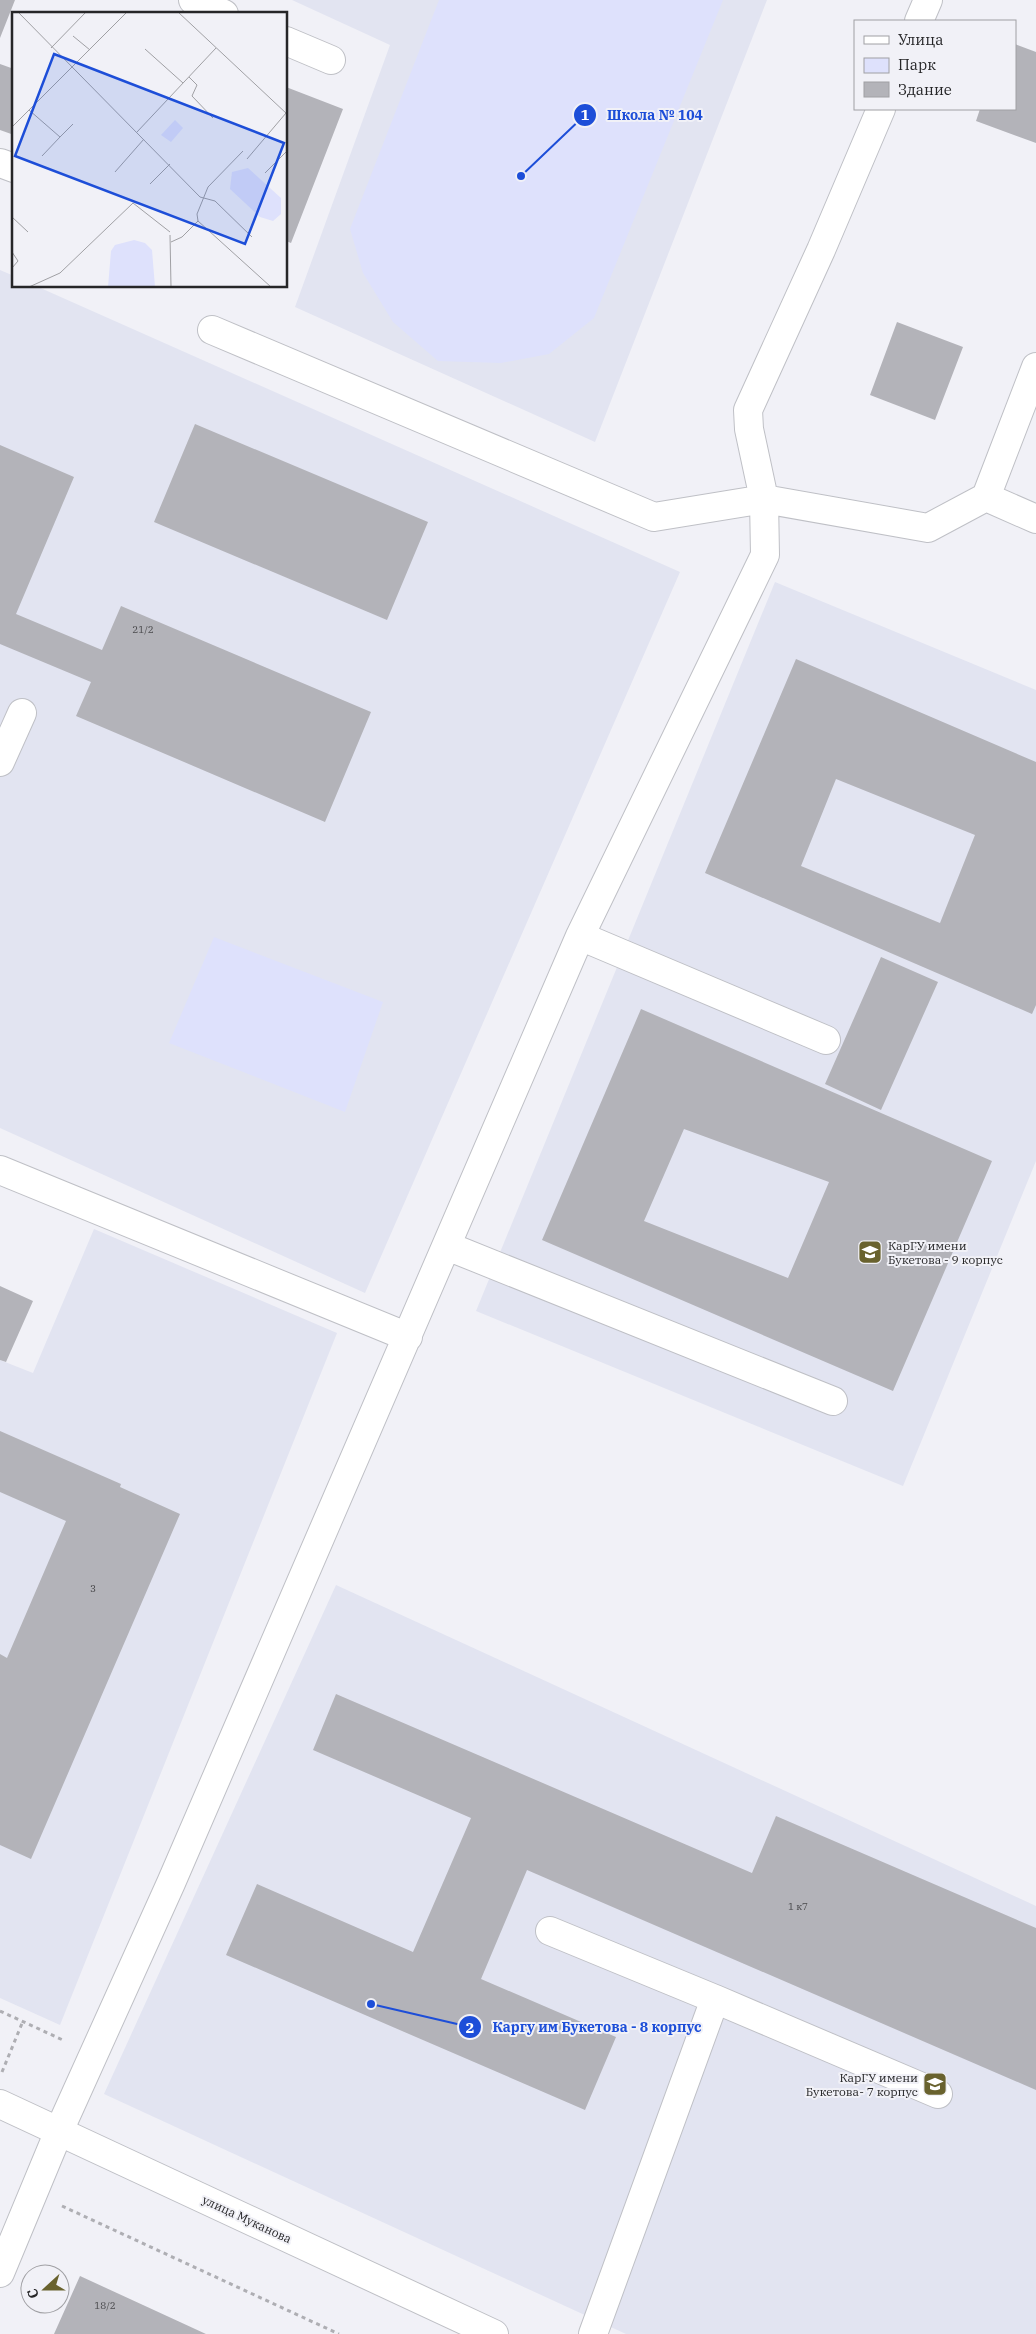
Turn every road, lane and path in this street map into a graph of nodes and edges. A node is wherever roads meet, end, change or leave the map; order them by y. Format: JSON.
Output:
{"nodes":[{"id":1,"x":193,"y":0,"type":"edge"},
{"id":2,"x":928,"y":0,"type":"edge"},
{"id":3,"x":220,"y":12,"type":"edge"},
{"id":4,"x":919,"y":20,"type":"edge"},
{"id":5,"x":288,"y":42,"type":"edge"},
{"id":6,"x":331,"y":60,"type":"dead end"},
{"id":7,"x":882,"y":110,"type":"edge"},
{"id":8,"x":0,"y":163,"type":"edge"},
{"id":9,"x":12,"y":167,"type":"edge"},
{"id":10,"x":212,"y":330,"type":"dead end"},
{"id":11,"x":1036,"y":367,"type":"edge"},
{"id":12,"x":986,"y":497,"type":"junction"},
{"id":13,"x":764,"y":499,"type":"junction"},
{"id":14,"x":1036,"y":519,"type":"edge"},
{"id":15,"x":22,"y":713,"type":"dead end"},
{"id":16,"x":0,"y":762,"type":"edge"},
{"id":17,"x":580,"y":936,"type":"junction"},
{"id":18,"x":826,"y":1040,"type":"dead end"},
{"id":19,"x":0,"y":1170,"type":"edge"},
{"id":20,"x":447,"y":1246,"type":"junction"},
{"id":21,"x":408,"y":1337,"type":"junction"},
{"id":22,"x":833,"y":1401,"type":"dead end"},
{"id":23,"x":550,"y":1930,"type":"dead end"},
{"id":24,"x":715,"y":1999,"type":"junction"},
{"id":25,"x":0,"y":2011,"type":"edge"},
{"id":26,"x":22,"y":2021,"type":"junction"},
{"id":27,"x":94,"y":2054,"type":"junction"},
{"id":28,"x":0,"y":2078,"type":"edge"},
{"id":29,"x":938,"y":2094,"type":"dead end"},
{"id":30,"x":0,"y":2104,"type":"edge"},
{"id":31,"x":59,"y":2131,"type":"junction"},
{"id":32,"x":34,"y":2192,"type":"junction"},
{"id":33,"x":0,"y":2273,"type":"edge"},
{"id":34,"x":339,"y":2334,"type":"edge"},
{"id":35,"x":494,"y":2334,"type":"edge"},
{"id":36,"x":593,"y":2334,"type":"edge"}],
"edges":[{"from":1,"to":3,"type":"main road"},
{"from":2,"to":4,"type":"main road"},
{"from":5,"to":6,"type":"main road"},
{"from":7,"to":13,"type":"main road"},
{"from":8,"to":9,"type":"main road"},
{"from":10,"to":13,"type":"main road"},
{"from":11,"to":12,"type":"main road"},
{"from":12,"to":13,"type":"main road"},
{"from":12,"to":14,"type":"main road"},
{"from":13,"to":17,"type":"main road"},
{"from":15,"to":16,"type":"main road"},
{"from":17,"to":18,"type":"main road"},
{"from":17,"to":20,"type":"main road"},
{"from":19,"to":21,"type":"main road"},
{"from":20,"to":21,"type":"main road"},
{"from":20,"to":22,"type":"main road"},
{"from":21,"to":27,"type":"main road"},
{"from":23,"to":24,"type":"main road"},
{"from":24,"to":29,"type":"main road"},
{"from":24,"to":36,"type":"main road"},
{"from":25,"to":26,"type":"path"},
{"from":26,"to":27,"type":"path"},
{"from":26,"to":28,"type":"path"},
{"from":27,"to":31,"type":"main road"},
{"from":30,"to":31,"type":"main road","name":"улица Муканова"},
{"from":31,"to":32,"type":"main road"},
{"from":31,"to":35,"type":"main road","name":"улица Муканова"},
{"from":32,"to":33,"type":"main road"},
{"from":32,"to":34,"type":"path"}]}
